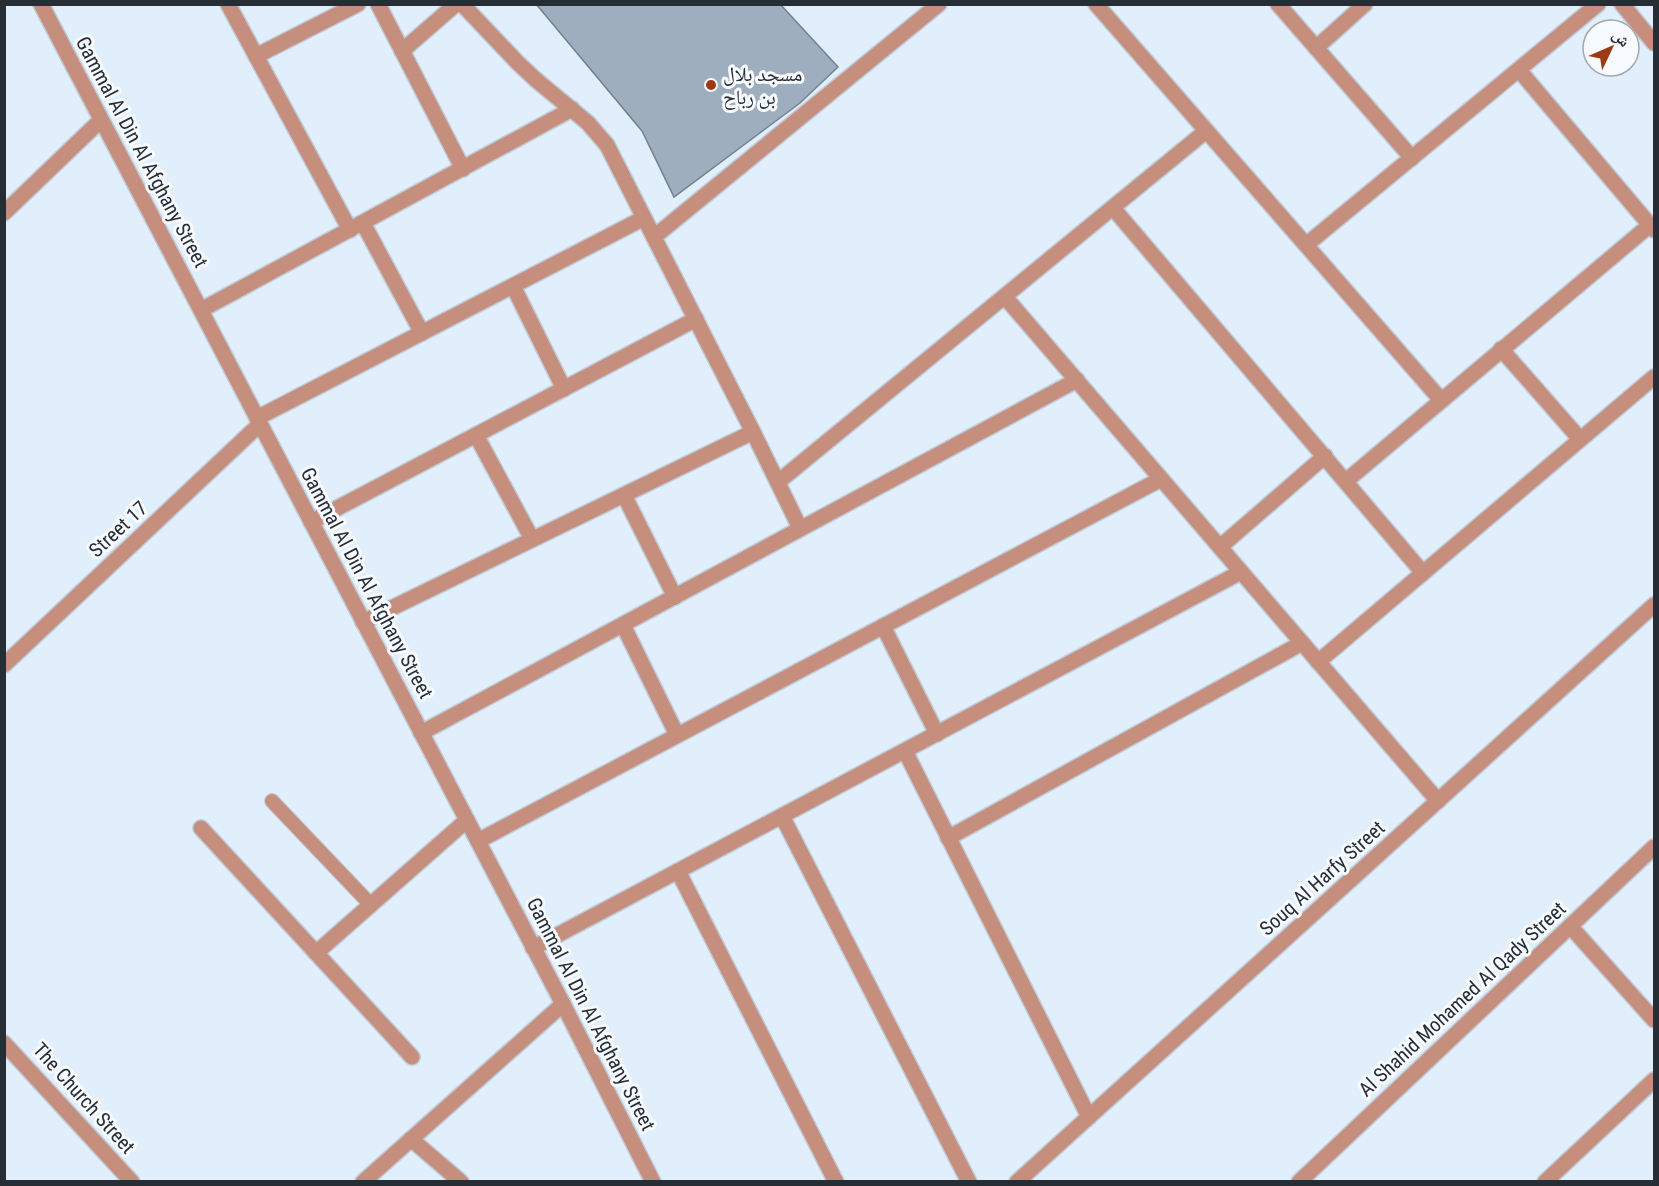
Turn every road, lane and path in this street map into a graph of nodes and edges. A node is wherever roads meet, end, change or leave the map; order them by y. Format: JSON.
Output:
{"nodes":[{"id":1,"x":41,"y":4,"type":"edge"},
{"id":2,"x":228,"y":4,"type":"edge"},
{"id":3,"x":358,"y":4,"type":"edge"},
{"id":4,"x":378,"y":4,"type":"edge"},
{"id":5,"x":456,"y":4,"type":"edge"},
{"id":6,"x":462,"y":4,"type":"edge"},
{"id":7,"x":939,"y":4,"type":"edge"},
{"id":8,"x":1096,"y":4,"type":"edge"},
{"id":9,"x":1278,"y":4,"type":"edge"},
{"id":10,"x":1365,"y":4,"type":"edge"},
{"id":11,"x":1598,"y":4,"type":"edge"},
{"id":12,"x":1622,"y":4,"type":"edge"},
{"id":13,"x":1654,"y":44,"type":"edge"},
{"id":14,"x":1316,"y":48,"type":"junction"},
{"id":15,"x":402,"y":51,"type":"junction"},
{"id":16,"x":256,"y":56,"type":"junction"},
{"id":17,"x":1519,"y":70,"type":"junction"},
{"id":18,"x":572,"y":110,"type":"junction"},
{"id":19,"x":101,"y":120,"type":"junction"},
{"id":20,"x":1206,"y":131,"type":"junction"},
{"id":21,"x":1412,"y":158,"type":"junction"},
{"id":22,"x":463,"y":169,"type":"junction"},
{"id":23,"x":1113,"y":208,"type":"junction"},
{"id":24,"x":4,"y":213,"type":"edge"},
{"id":25,"x":644,"y":218,"type":"junction"},
{"id":26,"x":356,"y":227,"type":"junction"},
{"id":27,"x":1652,"y":228,"type":"edge"},
{"id":28,"x":654,"y":237,"type":"junction"},
{"id":29,"x":1306,"y":245,"type":"junction"},
{"id":30,"x":513,"y":286,"type":"junction"},
{"id":31,"x":1005,"y":297,"type":"junction"},
{"id":32,"x":201,"y":310,"type":"junction"},
{"id":33,"x":696,"y":319,"type":"junction"},
{"id":34,"x":422,"y":333,"type":"junction"},
{"id":35,"x":1501,"y":349,"type":"junction"},
{"id":36,"x":1654,"y":377,"type":"edge"},
{"id":37,"x":1077,"y":380,"type":"junction"},
{"id":38,"x":564,"y":389,"type":"junction"},
{"id":39,"x":1441,"y":400,"type":"junction"},
{"id":40,"x":259,"y":421,"type":"junction"},
{"id":41,"x":753,"y":432,"type":"junction"},
{"id":42,"x":476,"y":435,"type":"junction"},
{"id":43,"x":1580,"y":439,"type":"junction"},
{"id":44,"x":1325,"y":456,"type":"junction"},
{"id":45,"x":1161,"y":479,"type":"junction"},
{"id":46,"x":1346,"y":481,"type":"junction"},
{"id":47,"x":778,"y":482,"type":"junction"},
{"id":48,"x":624,"y":495,"type":"junction"},
{"id":49,"x":311,"y":522,"type":"junction"},
{"id":50,"x":800,"y":528,"type":"junction"},
{"id":51,"x":532,"y":539,"type":"junction"},
{"id":52,"x":1220,"y":547,"type":"junction"},
{"id":53,"x":1241,"y":572,"type":"junction"},
{"id":54,"x":1423,"y":573,"type":"junction"},
{"id":55,"x":675,"y":597,"type":"junction"},
{"id":56,"x":1654,"y":605,"type":"edge"},
{"id":57,"x":363,"y":622,"type":"junction"},
{"id":58,"x":623,"y":625,"type":"junction"},
{"id":59,"x":883,"y":626,"type":"junction"},
{"id":60,"x":1302,"y":644,"type":"junction"},
{"id":61,"x":1318,"y":662,"type":"junction"},
{"id":62,"x":4,"y":665,"type":"edge"},
{"id":63,"x":422,"y":733,"type":"junction"},
{"id":64,"x":937,"y":734,"type":"junction"},
{"id":65,"x":677,"y":735,"type":"junction"},
{"id":66,"x":904,"y":751,"type":"junction"},
{"id":67,"x":272,"y":801,"type":"dead end"},
{"id":68,"x":1438,"y":801,"type":"junction"},
{"id":69,"x":782,"y":816,"type":"junction"},
{"id":70,"x":467,"y":820,"type":"junction"},
{"id":71,"x":201,"y":828,"type":"dead end"},
{"id":72,"x":948,"y":838,"type":"junction"},
{"id":73,"x":478,"y":841,"type":"junction"},
{"id":74,"x":1654,"y":850,"type":"edge"},
{"id":75,"x":678,"y":871,"type":"junction"},
{"id":76,"x":371,"y":905,"type":"junction"},
{"id":77,"x":1570,"y":926,"type":"junction"},
{"id":78,"x":533,"y":948,"type":"junction"},
{"id":79,"x":316,"y":953,"type":"junction"},
{"id":80,"x":563,"y":1004,"type":"junction"},
{"id":81,"x":1654,"y":1020,"type":"edge"},
{"id":82,"x":4,"y":1042,"type":"edge"},
{"id":83,"x":412,"y":1057,"type":"dead end"},
{"id":84,"x":1654,"y":1080,"type":"edge"},
{"id":85,"x":1089,"y":1117,"type":"junction"},
{"id":86,"x":411,"y":1139,"type":"junction"},
{"id":87,"x":1302,"y":1180,"type":"edge"},
{"id":88,"x":132,"y":1182,"type":"edge"},
{"id":89,"x":363,"y":1182,"type":"edge"},
{"id":90,"x":461,"y":1182,"type":"edge"},
{"id":91,"x":653,"y":1182,"type":"edge"},
{"id":92,"x":836,"y":1182,"type":"edge"},
{"id":93,"x":969,"y":1182,"type":"edge"},
{"id":94,"x":1017,"y":1182,"type":"edge"},
{"id":95,"x":1545,"y":1182,"type":"edge"}],
"edges":[{"from":1,"to":19,"type":"street","name":"Gammal Al Din Al Afghany Street"},
{"from":2,"to":16,"type":"street"},
{"from":3,"to":16,"type":"street"},
{"from":4,"to":15,"type":"street"},
{"from":5,"to":15,"type":"street"},
{"from":6,"to":18,"type":"street"},
{"from":7,"to":28,"type":"street"},
{"from":8,"to":20,"type":"street"},
{"from":9,"to":14,"type":"street"},
{"from":10,"to":14,"type":"street"},
{"from":11,"to":17,"type":"street"},
{"from":12,"to":13,"type":"street"},
{"from":14,"to":21,"type":"street"},
{"from":15,"to":22,"type":"street"},
{"from":16,"to":26,"type":"street"},
{"from":17,"to":21,"type":"street"},
{"from":17,"to":27,"type":"street"},
{"from":18,"to":22,"type":"street"},
{"from":18,"to":25,"type":"street"},
{"from":19,"to":24,"type":"street"},
{"from":19,"to":32,"type":"street","name":"Gammal Al Din Al Afghany Street"},
{"from":20,"to":23,"type":"street"},
{"from":20,"to":29,"type":"street"},
{"from":21,"to":29,"type":"street"},
{"from":22,"to":26,"type":"street"},
{"from":23,"to":31,"type":"street"},
{"from":23,"to":44,"type":"street"},
{"from":25,"to":28,"type":"street"},
{"from":25,"to":30,"type":"street","name":"Street 17"},
{"from":26,"to":32,"type":"street"},
{"from":26,"to":34,"type":"street"},
{"from":27,"to":35,"type":"street"},
{"from":28,"to":33,"type":"street"},
{"from":29,"to":39,"type":"street"},
{"from":30,"to":34,"type":"street","name":"Street 17"},
{"from":30,"to":38,"type":"street"},
{"from":31,"to":37,"type":"street"},
{"from":31,"to":47,"type":"street"},
{"from":32,"to":40,"type":"street","name":"Gammal Al Din Al Afghany Street"},
{"from":33,"to":38,"type":"street"},
{"from":33,"to":41,"type":"street"},
{"from":34,"to":40,"type":"street","name":"Street 17"},
{"from":35,"to":39,"type":"street"},
{"from":35,"to":43,"type":"street"},
{"from":36,"to":43,"type":"street"},
{"from":37,"to":45,"type":"street"},
{"from":37,"to":50,"type":"street"},
{"from":38,"to":42,"type":"street"},
{"from":39,"to":46,"type":"street"},
{"from":40,"to":49,"type":"street","name":"Gammal Al Din Al Afghany Street"},
{"from":40,"to":62,"type":"street","name":"Street 17"},
{"from":41,"to":47,"type":"street"},
{"from":41,"to":48,"type":"street"},
{"from":42,"to":49,"type":"street"},
{"from":42,"to":51,"type":"street"},
{"from":43,"to":54,"type":"street"},
{"from":44,"to":46,"type":"street"},
{"from":44,"to":52,"type":"street"},
{"from":45,"to":52,"type":"street"},
{"from":45,"to":59,"type":"street"},
{"from":46,"to":54,"type":"street"},
{"from":47,"to":50,"type":"street"},
{"from":48,"to":51,"type":"street"},
{"from":48,"to":55,"type":"street"},
{"from":49,"to":57,"type":"street","name":"Gammal Al Din Al Afghany Street"},
{"from":50,"to":55,"type":"street"},
{"from":51,"to":57,"type":"street"},
{"from":52,"to":53,"type":"street"},
{"from":53,"to":60,"type":"street"},
{"from":53,"to":64,"type":"street"},
{"from":54,"to":61,"type":"street"},
{"from":55,"to":58,"type":"street"},
{"from":56,"to":68,"type":"street","name":"Souq Al Harfy Street"},
{"from":57,"to":63,"type":"street","name":"Gammal Al Din Al Afghany Street"},
{"from":58,"to":63,"type":"street"},
{"from":58,"to":65,"type":"street"},
{"from":59,"to":64,"type":"street"},
{"from":59,"to":65,"type":"street"},
{"from":60,"to":61,"type":"street"},
{"from":60,"to":72,"type":"street"},
{"from":61,"to":68,"type":"street"},
{"from":63,"to":70,"type":"street","name":"Gammal Al Din Al Afghany Street"},
{"from":64,"to":66,"type":"street"},
{"from":65,"to":73,"type":"street"},
{"from":66,"to":69,"type":"street"},
{"from":66,"to":72,"type":"street"},
{"from":67,"to":76,"type":"lane"},
{"from":68,"to":85,"type":"street","name":"Souq Al Harfy Street"},
{"from":69,"to":75,"type":"street"},
{"from":69,"to":93,"type":"street"},
{"from":70,"to":73,"type":"street","name":"Gammal Al Din Al Afghany Street"},
{"from":70,"to":76,"type":"street"},
{"from":71,"to":79,"type":"street"},
{"from":72,"to":85,"type":"street"},
{"from":73,"to":78,"type":"street","name":"Gammal Al Din Al Afghany Street"},
{"from":74,"to":77,"type":"street","name":"Al Shahid Mohamed Al Qady Street"},
{"from":75,"to":78,"type":"street"},
{"from":75,"to":92,"type":"street"},
{"from":76,"to":79,"type":"street"},
{"from":77,"to":81,"type":"street"},
{"from":77,"to":87,"type":"street","name":"Al Shahid Mohamed Al Qady Street"},
{"from":78,"to":80,"type":"street","name":"Gammal Al Din Al Afghany Street"},
{"from":79,"to":83,"type":"street"},
{"from":80,"to":86,"type":"street"},
{"from":80,"to":91,"type":"street","name":"Gammal Al Din Al Afghany Street"},
{"from":82,"to":88,"type":"street","name":"The Church Street"},
{"from":84,"to":95,"type":"street"},
{"from":85,"to":94,"type":"street","name":"Souq Al Harfy Street"},
{"from":86,"to":89,"type":"street"},
{"from":86,"to":90,"type":"street"}]}
